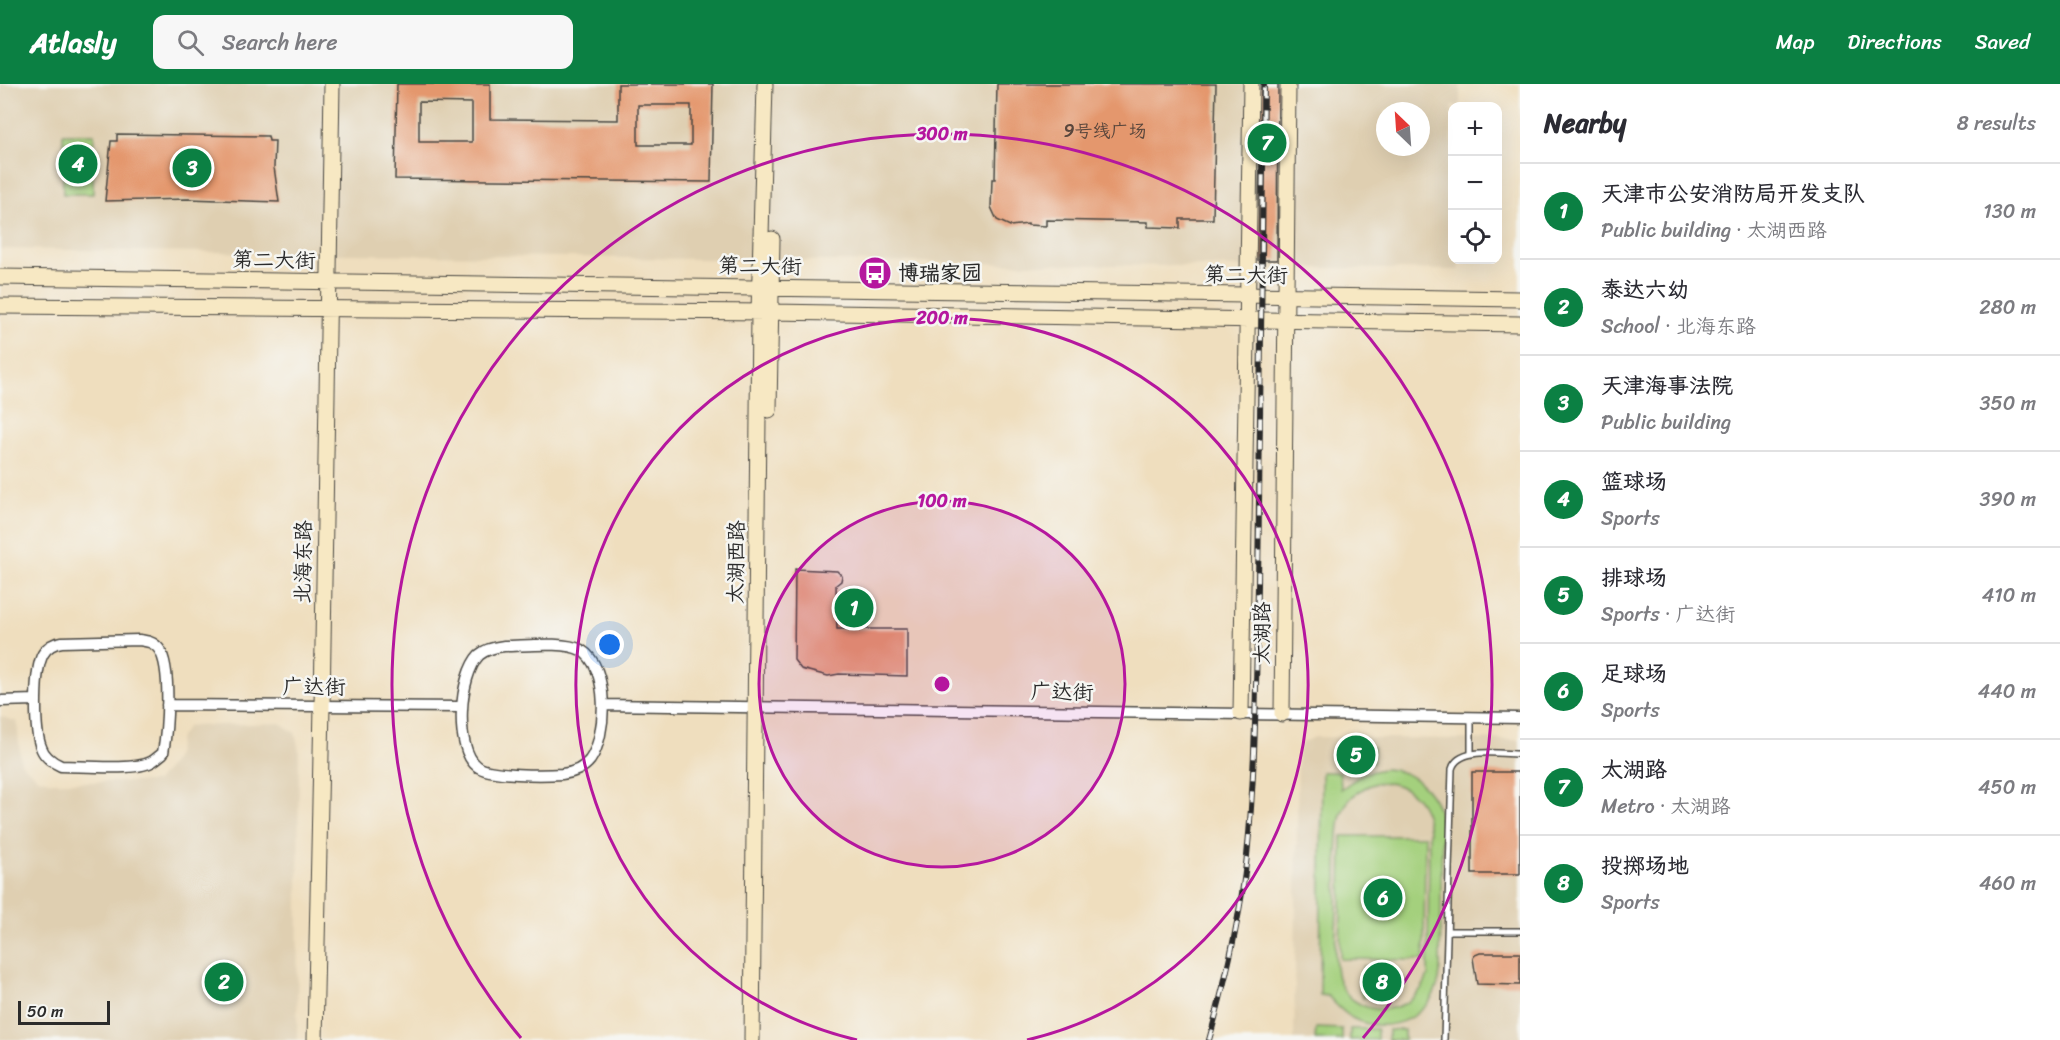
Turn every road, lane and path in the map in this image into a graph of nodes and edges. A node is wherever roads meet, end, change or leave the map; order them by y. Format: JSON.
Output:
{"nodes":[{"id":1,"x":332,"y":84,"type":"edge"},
{"id":2,"x":765,"y":84,"type":"edge"},
{"id":3,"x":774,"y":84,"type":"edge"},
{"id":4,"x":1251,"y":84,"type":"edge"},
{"id":5,"x":1288,"y":84,"type":"edge"},
{"id":6,"x":0,"y":277,"type":"edge"},
{"id":7,"x":329,"y":281,"type":"junction"},
{"id":8,"x":766,"y":287,"type":"junction"},
{"id":9,"x":1247,"y":296,"type":"junction"},
{"id":10,"x":1285,"y":296,"type":"junction"},
{"id":11,"x":1520,"y":299,"type":"edge"},
{"id":12,"x":0,"y":306,"type":"edge"},
{"id":13,"x":328,"y":309,"type":"junction"},
{"id":14,"x":765,"y":312,"type":"junction"},
{"id":15,"x":1248,"y":320,"type":"junction"},
{"id":16,"x":1285,"y":320,"type":"junction"},
{"id":17,"x":1520,"y":324,"type":"edge"},
{"id":18,"x":36,"y":700,"type":"junction"},
{"id":19,"x":0,"y":701,"type":"edge"},
{"id":20,"x":167,"y":705,"type":"junction"},
{"id":21,"x":603,"y":705,"type":"junction"},
{"id":22,"x":322,"y":706,"type":"junction"},
{"id":23,"x":461,"y":707,"type":"junction"},
{"id":24,"x":760,"y":709,"type":"junction"},
{"id":25,"x":1241,"y":713,"type":"junction"},
{"id":26,"x":1282,"y":714,"type":"junction"},
{"id":27,"x":1471,"y":717,"type":"junction"},
{"id":28,"x":1520,"y":718,"type":"edge"},
{"id":29,"x":1472,"y":753,"type":"junction"},
{"id":30,"x":1520,"y":754,"type":"edge"},
{"id":31,"x":1448,"y":932,"type":"junction"},
{"id":32,"x":1520,"y":932,"type":"edge"},
{"id":33,"x":315,"y":1040,"type":"edge"},
{"id":34,"x":752,"y":1040,"type":"edge"},
{"id":35,"x":760,"y":1040,"type":"edge"},
{"id":36,"x":1444,"y":1040,"type":"edge"}],
"edges":[{"from":1,"to":7,"type":"main road","name":"北海东路"},
{"from":2,"to":8,"type":"main road","name":"太湖西路"},
{"from":3,"to":8,"type":"main road","name":"太湖西路"},
{"from":4,"to":9,"type":"main road","name":"太湖路"},
{"from":5,"to":10,"type":"main road","name":"太湖路"},
{"from":6,"to":7,"type":"main road","name":"第二大街"},
{"from":7,"to":8,"type":"main road","name":"第二大街"},
{"from":7,"to":13,"type":"main road","name":"北海东路"},
{"from":8,"to":9,"type":"main road","name":"第二大街"},
{"from":8,"to":14,"type":"main road","name":"太湖西路"},
{"from":9,"to":10,"type":"main road","name":"第二大街"},
{"from":9,"to":15,"type":"main road","name":"太湖路"},
{"from":10,"to":11,"type":"main road","name":"第二大街"},
{"from":10,"to":16,"type":"main road","name":"太湖路"},
{"from":12,"to":13,"type":"main road"},
{"from":13,"to":14,"type":"main road"},
{"from":13,"to":22,"type":"main road","name":"北海东路"},
{"from":14,"to":15,"type":"main road"},
{"from":14,"to":24,"type":"main road","name":"太湖西路"},
{"from":15,"to":16,"type":"main road"},
{"from":15,"to":25,"type":"main road","name":"太湖路"},
{"from":16,"to":17,"type":"main road"},
{"from":16,"to":26,"type":"main road","name":"太湖路"},
{"from":18,"to":19,"type":"street"},
{"from":18,"to":20,"type":"street"},
{"from":18,"to":20,"type":"street"},
{"from":20,"to":22,"type":"street","name":"广达街"},
{"from":21,"to":23,"type":"street"},
{"from":21,"to":23,"type":"street"},
{"from":21,"to":24,"type":"street","name":"广达街"},
{"from":22,"to":23,"type":"street","name":"广达街"},
{"from":22,"to":33,"type":"main road","name":"北海东路"},
{"from":24,"to":25,"type":"street","name":"广达街"},
{"from":24,"to":34,"type":"main road","name":"太湖西路"},
{"from":24,"to":35,"type":"main road","name":"太湖西路"},
{"from":25,"to":26,"type":"street","name":"广达街"},
{"from":26,"to":27,"type":"street","name":"广达街"},
{"from":27,"to":28,"type":"street","name":"广达街"},
{"from":27,"to":29,"type":"lane"},
{"from":29,"to":30,"type":"lane"},
{"from":29,"to":31,"type":"lane"},
{"from":31,"to":32,"type":"lane"},
{"from":31,"to":36,"type":"lane"}]}
